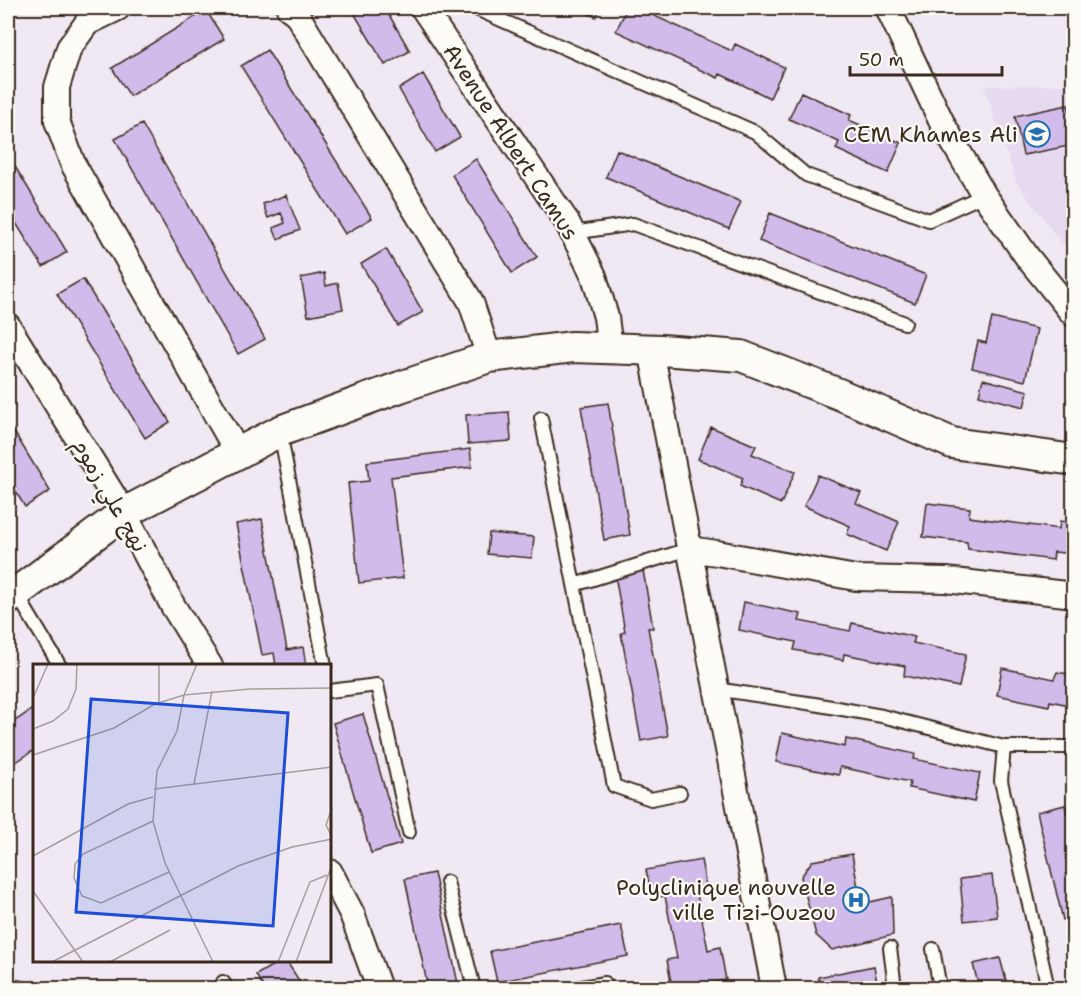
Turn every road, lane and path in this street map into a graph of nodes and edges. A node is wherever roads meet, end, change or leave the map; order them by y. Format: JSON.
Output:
{"nodes":[{"id":1,"x":118,"y":8,"type":"edge"},
{"id":2,"x":290,"y":8,"type":"edge"},
{"id":3,"x":423,"y":8,"type":"edge"},
{"id":4,"x":474,"y":8,"type":"edge"},
{"id":5,"x":888,"y":8,"type":"edge"},
{"id":6,"x":984,"y":195,"type":"junction"},
{"id":7,"x":573,"y":233,"type":"junction"},
{"id":8,"x":1074,"y":315,"type":"edge"},
{"id":9,"x":905,"y":323,"type":"dead end"},
{"id":10,"x":8,"y":326,"type":"edge"},
{"id":11,"x":610,"y":349,"type":"junction"},
{"id":12,"x":651,"y":350,"type":"junction"},
{"id":13,"x":489,"y":357,"type":"junction"},
{"id":14,"x":541,"y":418,"type":"dead end"},
{"id":15,"x":280,"y":431,"type":"junction"},
{"id":16,"x":238,"y":453,"type":"junction"},
{"id":17,"x":1074,"y":460,"type":"edge"},
{"id":18,"x":124,"y":513,"type":"junction"},
{"id":19,"x":689,"y":549,"type":"junction"},
{"id":20,"x":574,"y":585,"type":"junction"},
{"id":21,"x":1074,"y":595,"type":"edge"},
{"id":22,"x":11,"y":596,"type":"edge"},
{"id":23,"x":59,"y":664,"type":"edge"},
{"id":24,"x":209,"y":664,"type":"edge"},
{"id":25,"x":325,"y":664,"type":"edge"},
{"id":26,"x":716,"y":689,"type":"junction"},
{"id":27,"x":332,"y":691,"type":"edge"},
{"id":28,"x":1004,"y":747,"type":"junction"},
{"id":29,"x":1074,"y":747,"type":"edge"},
{"id":30,"x":680,"y":793,"type":"dead end"},
{"id":31,"x":409,"y":832,"type":"dead end"},
{"id":32,"x":332,"y":880,"type":"edge"},
{"id":33,"x":447,"y":882,"type":"dead end"},
{"id":34,"x":890,"y":948,"type":"dead end"},
{"id":35,"x":933,"y":949,"type":"dead end"},
{"id":36,"x":605,"y":983,"type":"dead end"},
{"id":37,"x":379,"y":988,"type":"edge"},
{"id":38,"x":474,"y":988,"type":"edge"},
{"id":39,"x":576,"y":988,"type":"edge"},
{"id":40,"x":774,"y":988,"type":"edge"},
{"id":41,"x":895,"y":988,"type":"edge"},
{"id":42,"x":940,"y":988,"type":"edge"},
{"id":43,"x":1047,"y":988,"type":"edge"}],
"edges":[{"from":1,"to":16,"type":"street"},
{"from":2,"to":13,"type":"street"},
{"from":3,"to":7,"type":"street","name":"Avenue Albert Camus"},
{"from":4,"to":6,"type":"lane"},
{"from":5,"to":6,"type":"street"},
{"from":6,"to":8,"type":"street"},
{"from":7,"to":9,"type":"lane"},
{"from":7,"to":11,"type":"street","name":"Avenue Albert Camus"},
{"from":10,"to":18,"type":"street","name":"نهج علي زموم"},
{"from":11,"to":12,"type":"street"},
{"from":11,"to":13,"type":"street"},
{"from":12,"to":17,"type":"street"},
{"from":12,"to":19,"type":"street"},
{"from":13,"to":15,"type":"street"},
{"from":14,"to":20,"type":"lane"},
{"from":15,"to":16,"type":"street"},
{"from":15,"to":25,"type":"lane"},
{"from":16,"to":18,"type":"street"},
{"from":18,"to":22,"type":"street"},
{"from":18,"to":24,"type":"street","name":"نهج علي زموم"},
{"from":19,"to":20,"type":"lane"},
{"from":19,"to":21,"type":"street"},
{"from":19,"to":26,"type":"street"},
{"from":20,"to":30,"type":"lane"},
{"from":22,"to":23,"type":"lane"},
{"from":26,"to":28,"type":"lane"},
{"from":26,"to":40,"type":"street"},
{"from":27,"to":31,"type":"lane"},
{"from":28,"to":29,"type":"lane"},
{"from":28,"to":43,"type":"lane"},
{"from":32,"to":37,"type":"street"},
{"from":33,"to":38,"type":"lane"},
{"from":34,"to":41,"type":"lane"},
{"from":35,"to":42,"type":"lane"},
{"from":36,"to":39,"type":"lane"}]}
